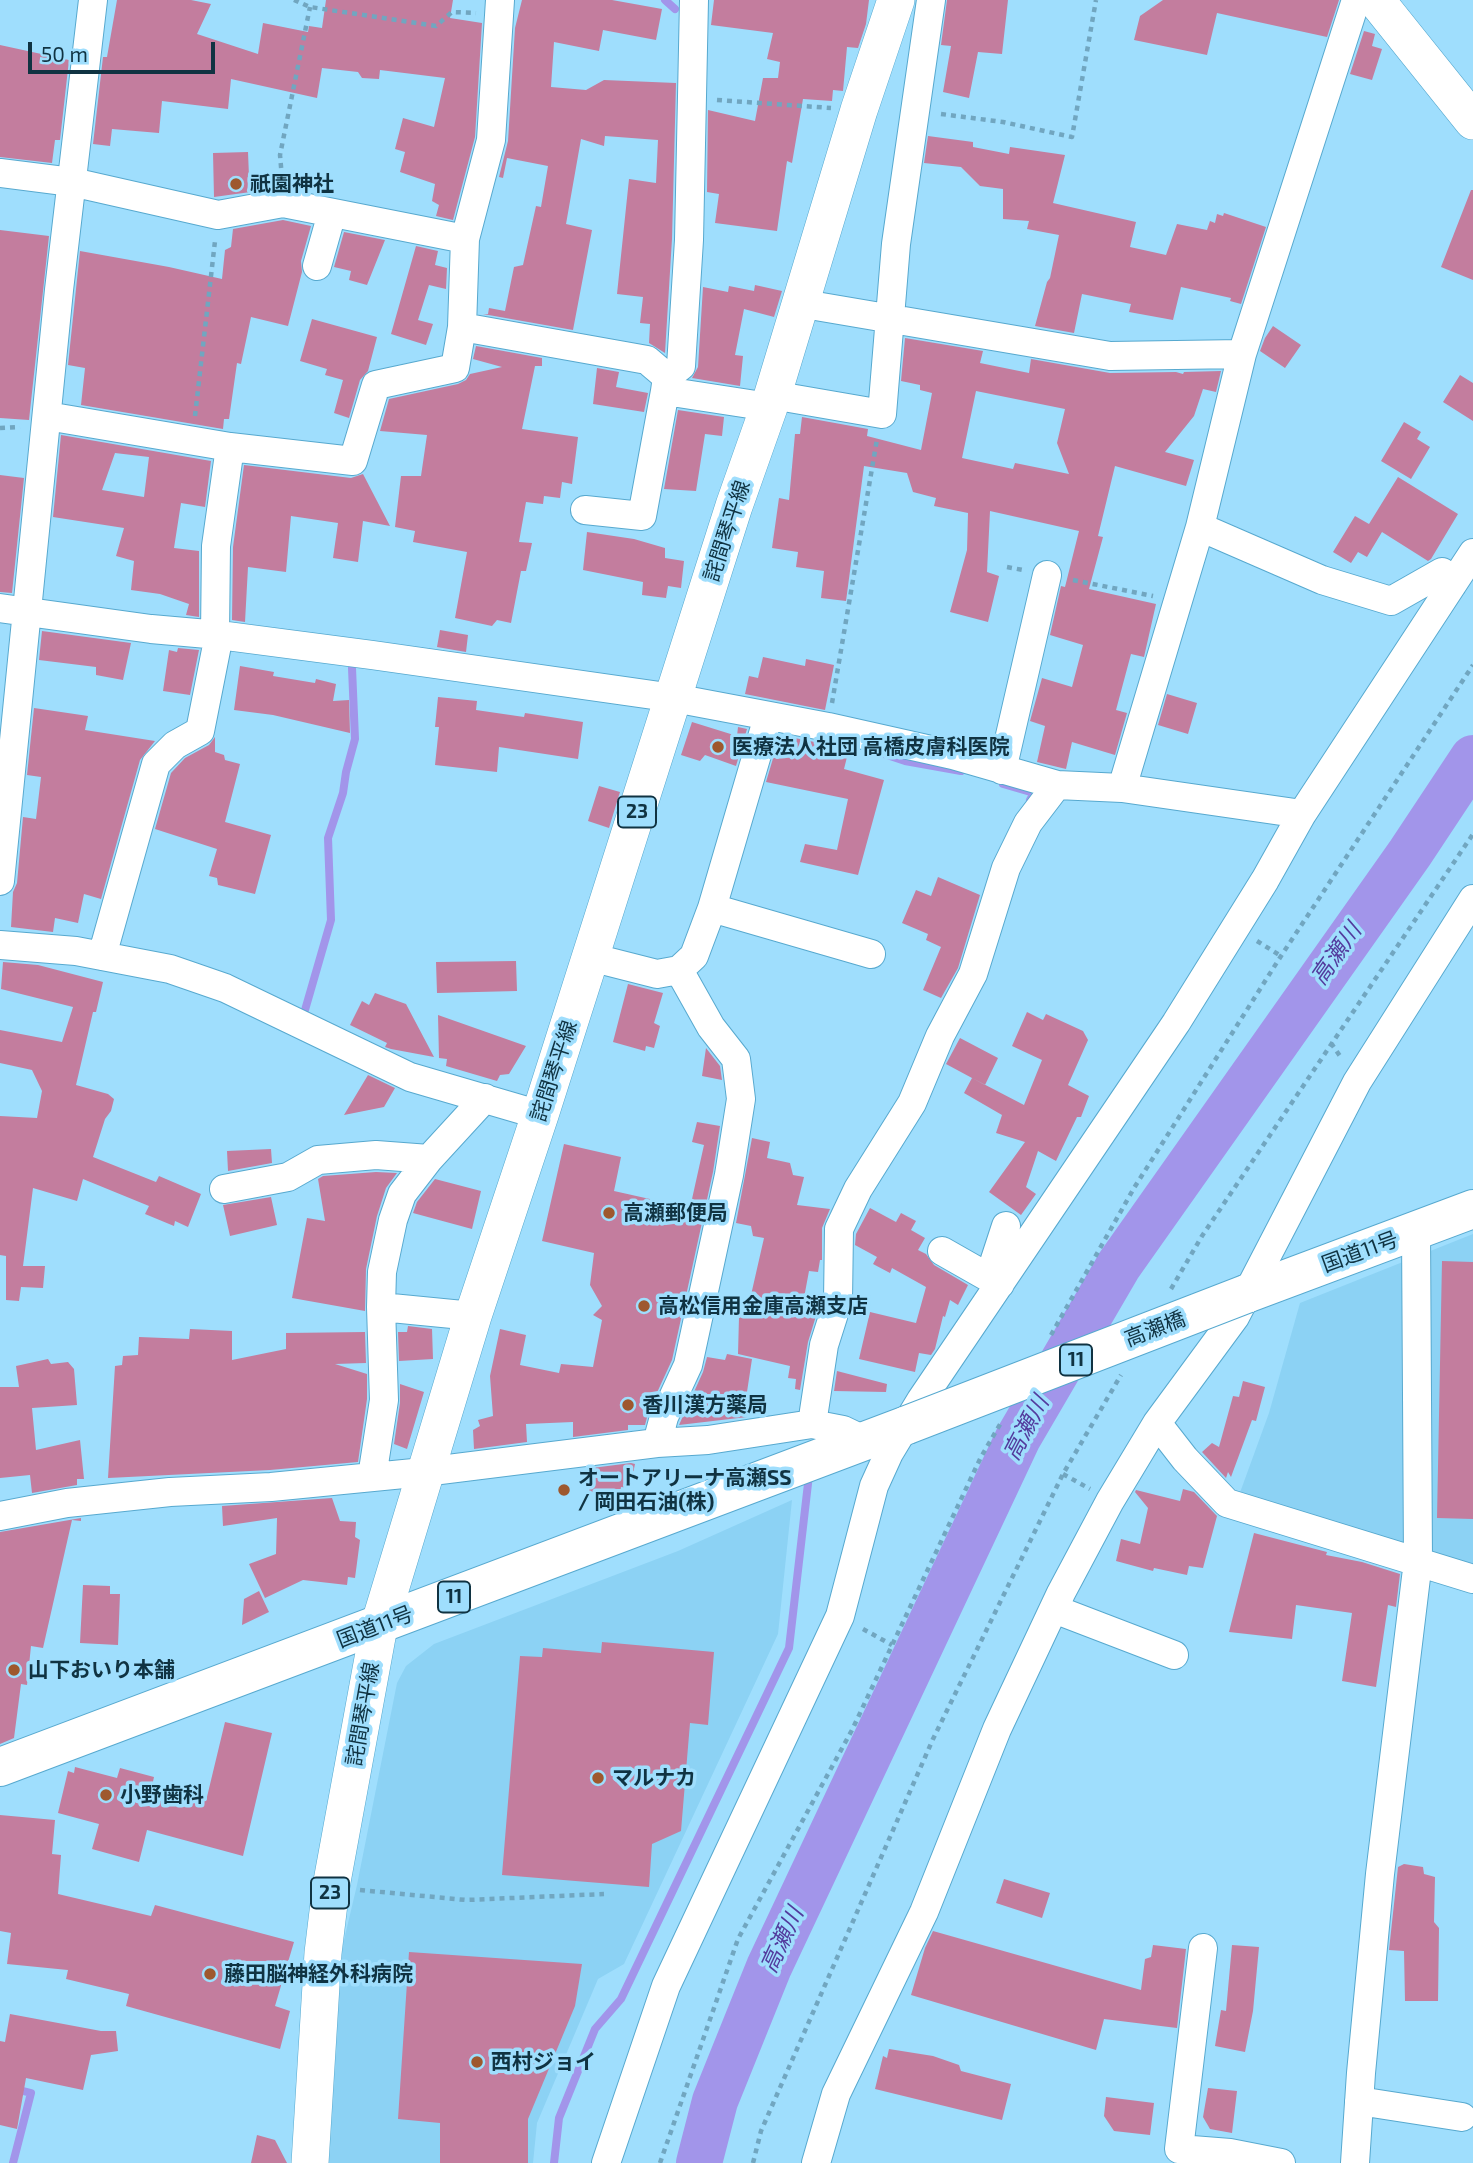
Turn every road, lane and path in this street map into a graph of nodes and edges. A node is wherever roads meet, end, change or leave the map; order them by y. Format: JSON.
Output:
{"nodes":[{"id":1,"x":93,"y":0,"type":"edge"},
{"id":2,"x":294,"y":0,"type":"edge"},
{"id":3,"x":694,"y":0,"type":"edge"},
{"id":4,"x":896,"y":0,"type":"edge"},
{"id":5,"x":931,"y":0,"type":"edge"},
{"id":6,"x":1096,"y":0,"type":"edge"},
{"id":7,"x":1356,"y":0,"type":"edge"},
{"id":8,"x":1376,"y":0,"type":"edge"},
{"id":9,"x":310,"y":7,"type":"junction"},
{"id":10,"x":499,"y":7,"type":"edge"},
{"id":11,"x":692,"y":98,"type":"junction"},
{"id":12,"x":859,"y":110,"type":"junction"},
{"id":13,"x":915,"y":111,"type":"junction"},
{"id":14,"x":1473,"y":121,"type":"edge"},
{"id":15,"x":0,"y":173,"type":"edge"},
{"id":16,"x":72,"y":182,"type":"junction"},
{"id":17,"x":283,"y":203,"type":"junction"},
{"id":18,"x":332,"y":213,"type":"junction"},
{"id":19,"x":218,"y":215,"type":"junction"},
{"id":20,"x":465,"y":239,"type":"junction"},
{"id":21,"x":317,"y":266,"type":"dead end"},
{"id":22,"x":798,"y":303,"type":"junction"},
{"id":23,"x":890,"y":318,"type":"junction"},
{"id":24,"x":462,"y":327,"type":"junction"},
{"id":25,"x":1242,"y":354,"type":"junction"},
{"id":26,"x":666,"y":384,"type":"junction"},
{"id":27,"x":770,"y":401,"type":"junction"},
{"id":28,"x":882,"y":414,"type":"junction"},
{"id":29,"x":47,"y":415,"type":"junction"},
{"id":30,"x":192,"y":440,"type":"junction"},
{"id":31,"x":230,"y":446,"type":"junction"},
{"id":32,"x":585,"y":510,"type":"dead end"},
{"id":33,"x":1200,"y":527,"type":"junction"},
{"id":34,"x":1473,"y":553,"type":"edge"},
{"id":35,"x":1007,"y":567,"type":"dead end"},
{"id":36,"x":1047,"y":575,"type":"junction"},
{"id":37,"x":1452,"y":585,"type":"junction"},
{"id":38,"x":1178,"y":601,"type":"junction"},
{"id":39,"x":0,"y":608,"type":"edge"},
{"id":40,"x":28,"y":612,"type":"junction"},
{"id":41,"x":217,"y":635,"type":"junction"},
{"id":42,"x":674,"y":698,"type":"junction"},
{"id":43,"x":768,"y":717,"type":"junction"},
{"id":44,"x":828,"y":727,"type":"junction"},
{"id":45,"x":1002,"y":770,"type":"junction"},
{"id":46,"x":1057,"y":785,"type":"junction"},
{"id":47,"x":1122,"y":788,"type":"junction"},
{"id":48,"x":1301,"y":814,"type":"junction"},
{"id":49,"x":1473,"y":834,"type":"edge"},
{"id":50,"x":0,"y":881,"type":"edge"},
{"id":51,"x":1473,"y":899,"type":"edge"},
{"id":52,"x":712,"y":908,"type":"junction"},
{"id":53,"x":0,"y":945,"type":"edge"},
{"id":54,"x":871,"y":954,"type":"dead end"},
{"id":55,"x":102,"y":956,"type":"junction"},
{"id":56,"x":590,"y":957,"type":"junction"},
{"id":57,"x":679,"y":970,"type":"junction"},
{"id":58,"x":485,"y":1098,"type":"junction"},
{"id":59,"x":540,"y":1115,"type":"junction"},
{"id":60,"x":429,"y":1159,"type":"junction"},
{"id":61,"x":224,"y":1189,"type":"dead end"},
{"id":62,"x":1473,"y":1209,"type":"edge"},
{"id":63,"x":1006,"y":1226,"type":"dead end"},
{"id":64,"x":1416,"y":1231,"type":"junction"},
{"id":65,"x":942,"y":1251,"type":"dead end"},
{"id":66,"x":994,"y":1281,"type":"junction"},
{"id":67,"x":1246,"y":1294,"type":"junction"},
{"id":68,"x":1167,"y":1296,"type":"dead end"},
{"id":69,"x":381,"y":1307,"type":"junction"},
{"id":70,"x":473,"y":1316,"type":"junction"},
{"id":71,"x":1126,"y":1367,"type":"dead end"},
{"id":72,"x":1157,"y":1423,"type":"junction"},
{"id":73,"x":813,"y":1424,"type":"junction"},
{"id":74,"x":907,"y":1425,"type":"junction"},
{"id":75,"x":866,"y":1441,"type":"junction"},
{"id":76,"x":657,"y":1443,"type":"junction"},
{"id":77,"x":424,"y":1472,"type":"junction"},
{"id":78,"x":372,"y":1477,"type":"junction"},
{"id":79,"x":0,"y":1516,"type":"edge"},
{"id":80,"x":1418,"y":1561,"type":"junction"},
{"id":81,"x":1473,"y":1579,"type":"edge"},
{"id":82,"x":1054,"y":1609,"type":"junction"},
{"id":83,"x":840,"y":1616,"type":"junction"},
{"id":84,"x":379,"y":1626,"type":"junction"},
{"id":85,"x":892,"y":1645,"type":"dead end"},
{"id":86,"x":1174,"y":1655,"type":"dead end"},
{"id":87,"x":0,"y":1767,"type":"edge"},
{"id":88,"x":331,"y":1887,"type":"junction"},
{"id":89,"x":604,"y":1894,"type":"dead end"},
{"id":90,"x":1203,"y":1948,"type":"dead end"},
{"id":91,"x":1359,"y":2101,"type":"junction"},
{"id":92,"x":1462,"y":2117,"type":"dead end"},
{"id":93,"x":310,"y":2163,"type":"edge"},
{"id":94,"x":606,"y":2163,"type":"edge"},
{"id":95,"x":753,"y":2163,"type":"edge"},
{"id":96,"x":816,"y":2163,"type":"edge"},
{"id":97,"x":1281,"y":2163,"type":"edge"},
{"id":98,"x":1354,"y":2163,"type":"edge"}],
"edges":[{"from":1,"to":16,"type":"street"},
{"from":2,"to":9,"type":"path"},
{"from":3,"to":11,"type":"street"},
{"from":4,"to":12,"type":"main road","name":"詫間琴平線","number":"23"},
{"from":5,"to":13,"type":"street"},
{"from":6,"to":13,"type":"path"},
{"from":7,"to":25,"type":"street"},
{"from":8,"to":14,"type":"main road"},
{"from":9,"to":10,"type":"path"},
{"from":9,"to":17,"type":"path"},
{"from":10,"to":20,"type":"street"},
{"from":11,"to":12,"type":"path"},
{"from":11,"to":26,"type":"street"},
{"from":12,"to":22,"type":"main road","name":"詫間琴平線","number":"23"},
{"from":13,"to":23,"type":"street"},
{"from":15,"to":16,"type":"street"},
{"from":16,"to":19,"type":"street"},
{"from":16,"to":29,"type":"street"},
{"from":17,"to":18,"type":"street"},
{"from":17,"to":19,"type":"street"},
{"from":18,"to":20,"type":"street"},
{"from":18,"to":21,"type":"street"},
{"from":19,"to":30,"type":"path"},
{"from":20,"to":24,"type":"street"},
{"from":22,"to":23,"type":"street"},
{"from":22,"to":27,"type":"main road","name":"詫間琴平線","number":"23"},
{"from":23,"to":25,"type":"street"},
{"from":23,"to":28,"type":"street"},
{"from":24,"to":26,"type":"street"},
{"from":24,"to":31,"type":"street"},
{"from":25,"to":33,"type":"street"},
{"from":26,"to":27,"type":"street"},
{"from":26,"to":32,"type":"street"},
{"from":27,"to":28,"type":"street"},
{"from":27,"to":42,"type":"main road","name":"詫間琴平線","number":"23"},
{"from":28,"to":44,"type":"path"},
{"from":29,"to":30,"type":"street"},
{"from":29,"to":40,"type":"street"},
{"from":30,"to":31,"type":"street"},
{"from":31,"to":41,"type":"street"},
{"from":33,"to":37,"type":"street"},
{"from":33,"to":38,"type":"street"},
{"from":34,"to":37,"type":"street"},
{"from":35,"to":36,"type":"path"},
{"from":36,"to":38,"type":"path"},
{"from":36,"to":45,"type":"street"},
{"from":37,"to":48,"type":"street"},
{"from":38,"to":47,"type":"street"},
{"from":39,"to":40,"type":"street"},
{"from":40,"to":41,"type":"street"},
{"from":40,"to":50,"type":"street"},
{"from":41,"to":42,"type":"street"},
{"from":41,"to":55,"type":"street"},
{"from":42,"to":43,"type":"street"},
{"from":42,"to":56,"type":"main road","name":"詫間琴平線","number":"23"},
{"from":43,"to":44,"type":"street"},
{"from":43,"to":52,"type":"street"},
{"from":44,"to":45,"type":"street"},
{"from":45,"to":46,"type":"street"},
{"from":46,"to":47,"type":"street"},
{"from":46,"to":73,"type":"street"},
{"from":47,"to":48,"type":"street"},
{"from":48,"to":66,"type":"street"},
{"from":49,"to":68,"type":"path"},
{"from":51,"to":67,"type":"street"},
{"from":52,"to":54,"type":"street"},
{"from":52,"to":57,"type":"street"},
{"from":53,"to":55,"type":"street"},
{"from":55,"to":58,"type":"street"},
{"from":56,"to":57,"type":"street"},
{"from":56,"to":59,"type":"main road","name":"詫間琴平線","number":"23"},
{"from":57,"to":76,"type":"street"},
{"from":58,"to":59,"type":"street"},
{"from":58,"to":60,"type":"street"},
{"from":59,"to":70,"type":"main road","name":"詫間琴平線","number":"23"},
{"from":60,"to":61,"type":"street"},
{"from":60,"to":69,"type":"street"},
{"from":62,"to":64,"type":"highway","name":"国道11号","number":"11"},
{"from":63,"to":66,"type":"street"},
{"from":64,"to":67,"type":"highway","name":"国道11号","number":"11"},
{"from":64,"to":80,"type":"street"},
{"from":65,"to":66,"type":"street"},
{"from":66,"to":74,"type":"street"},
{"from":67,"to":72,"type":"street"},
{"from":67,"to":74,"type":"highway","name":"高瀬橋","number":"11","bridge":true},
{"from":69,"to":70,"type":"street"},
{"from":69,"to":78,"type":"street"},
{"from":70,"to":77,"type":"main road","name":"詫間琴平線","number":"23"},
{"from":71,"to":95,"type":"path"},
{"from":72,"to":80,"type":"street"},
{"from":72,"to":82,"type":"street"},
{"from":73,"to":75,"type":"street"},
{"from":73,"to":76,"type":"street"},
{"from":74,"to":75,"type":"highway","name":"国道11号","number":"11"},
{"from":74,"to":83,"type":"street"},
{"from":75,"to":84,"type":"highway","name":"国道11号","number":"11"},
{"from":76,"to":77,"type":"street"},
{"from":77,"to":78,"type":"street"},
{"from":77,"to":84,"type":"main road","name":"詫間琴平線","number":"23"},
{"from":78,"to":79,"type":"street"},
{"from":80,"to":81,"type":"street"},
{"from":80,"to":91,"type":"street"},
{"from":82,"to":86,"type":"street"},
{"from":82,"to":96,"type":"street"},
{"from":83,"to":85,"type":"path"},
{"from":83,"to":94,"type":"street"},
{"from":84,"to":87,"type":"highway","name":"国道11号","number":"11"},
{"from":84,"to":88,"type":"main road","name":"詫間琴平線","number":"23"},
{"from":88,"to":89,"type":"path"},
{"from":88,"to":93,"type":"main road","name":"詫間琴平線","number":"23"},
{"from":90,"to":97,"type":"street"},
{"from":91,"to":92,"type":"street"},
{"from":91,"to":98,"type":"street"}]}
